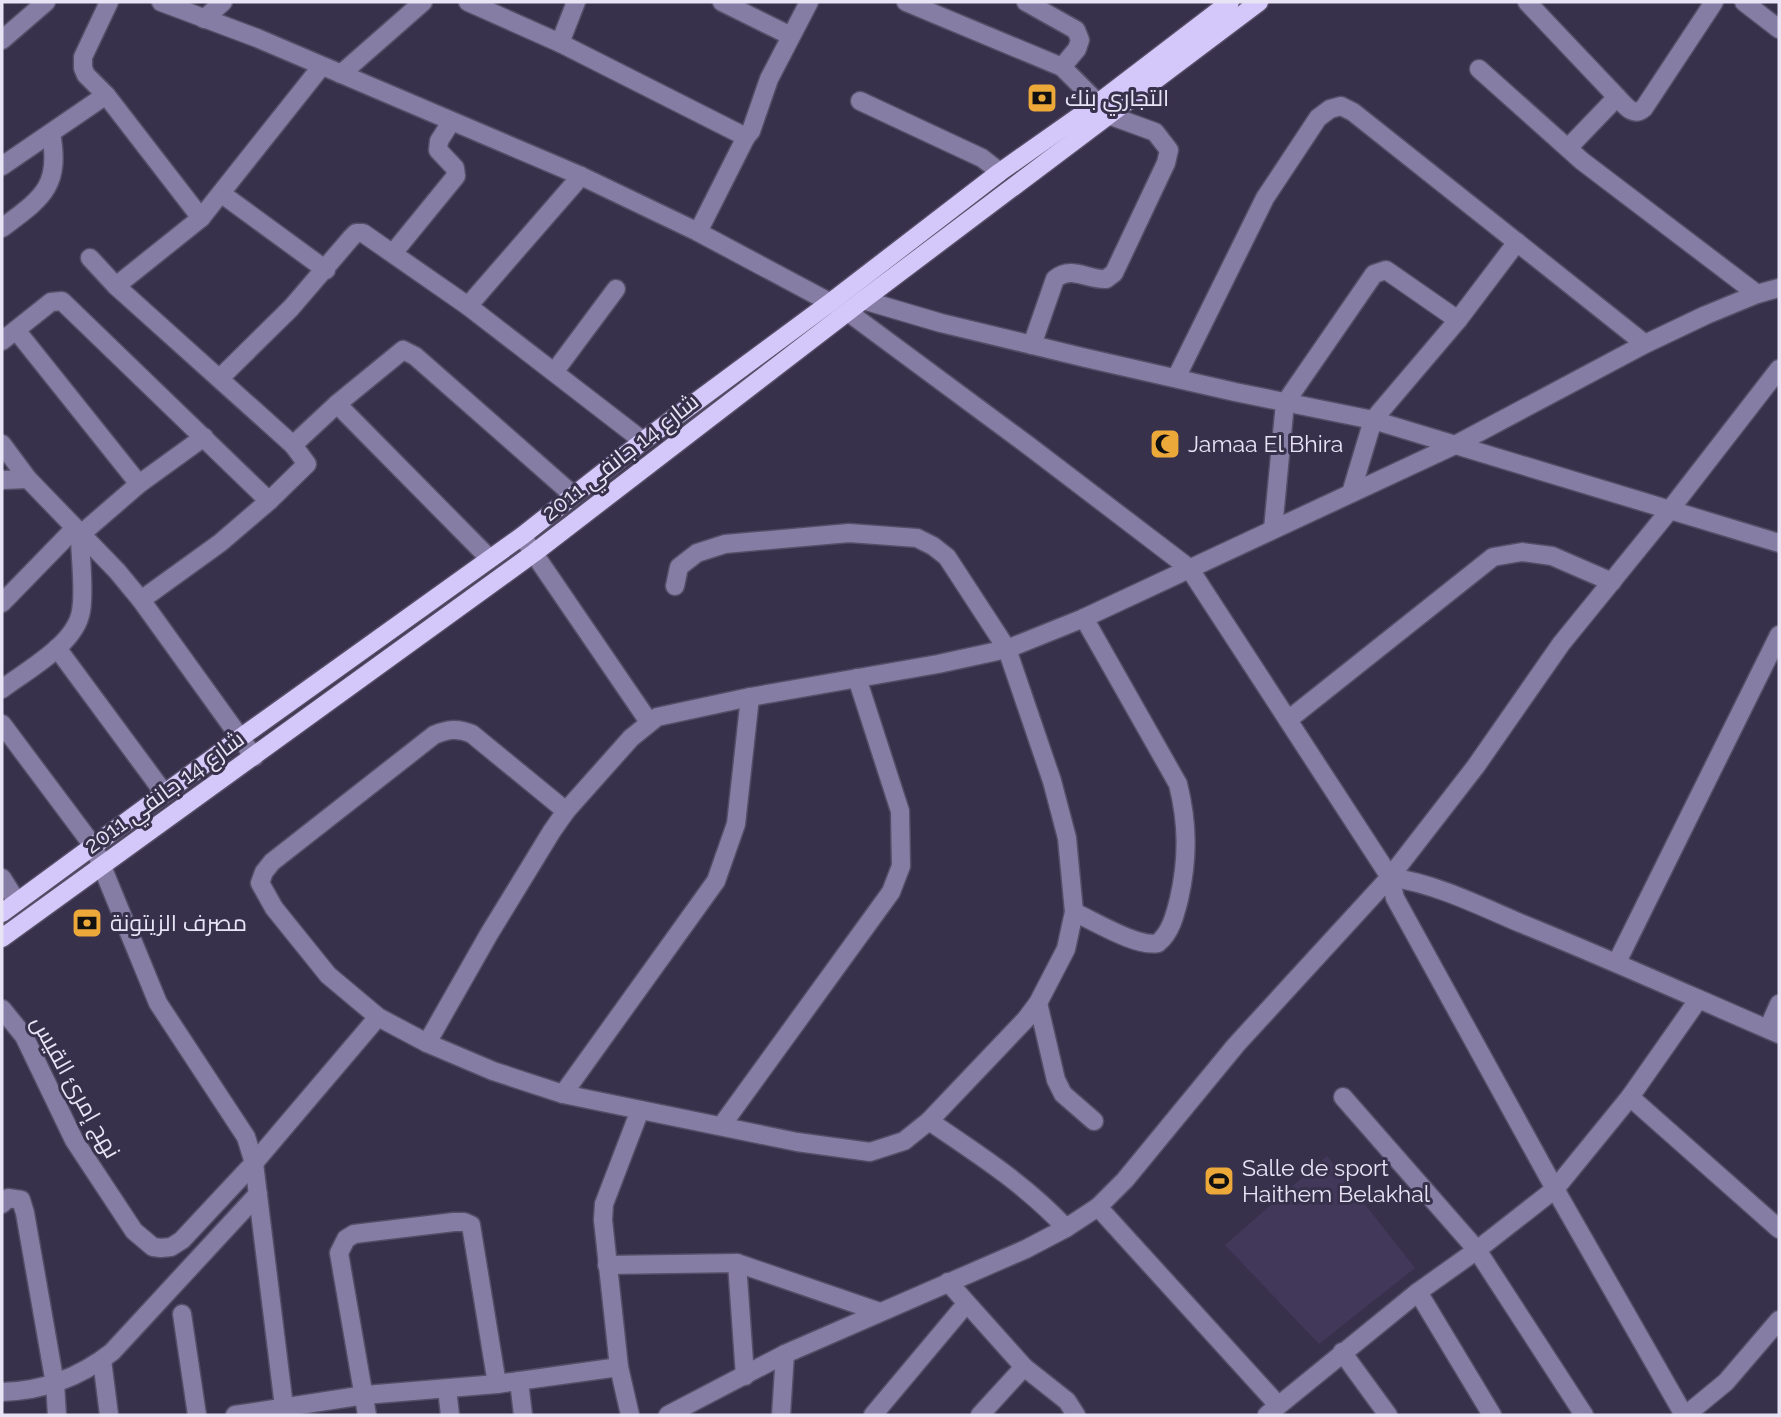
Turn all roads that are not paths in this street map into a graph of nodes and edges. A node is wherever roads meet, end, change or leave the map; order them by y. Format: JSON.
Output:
{"nodes":[{"id":1,"x":46,"y":2,"type":"edge"},
{"id":2,"x":109,"y":2,"type":"edge"},
{"id":3,"x":161,"y":2,"type":"edge"},
{"id":4,"x":223,"y":2,"type":"edge"},
{"id":5,"x":423,"y":2,"type":"edge"},
{"id":6,"x":468,"y":2,"type":"edge"},
{"id":7,"x":576,"y":2,"type":"edge"},
{"id":8,"x":722,"y":2,"type":"edge"},
{"id":9,"x":809,"y":2,"type":"edge"},
{"id":10,"x":906,"y":2,"type":"edge"},
{"id":11,"x":1026,"y":2,"type":"edge"},
{"id":12,"x":1230,"y":2,"type":"edge"},
{"id":13,"x":1259,"y":2,"type":"edge"},
{"id":14,"x":1527,"y":2,"type":"edge"},
{"id":15,"x":1714,"y":2,"type":"edge"},
{"id":16,"x":1744,"y":2,"type":"edge"},
{"id":17,"x":204,"y":19,"type":"junction"},
{"id":18,"x":1779,"y":29,"type":"edge"},
{"id":19,"x":791,"y":36,"type":"junction"},
{"id":20,"x":2,"y":40,"type":"edge"},
{"id":21,"x":560,"y":43,"type":"junction"},
{"id":22,"x":321,"y":67,"type":"junction"},
{"id":23,"x":1062,"y":67,"type":"junction"},
{"id":24,"x":1479,"y":69,"type":"dead end"},
{"id":25,"x":341,"y":74,"type":"junction"},
{"id":26,"x":106,"y":95,"type":"junction"},
{"id":27,"x":1617,"y":97,"type":"junction"},
{"id":28,"x":860,"y":101,"type":"dead end"},
{"id":29,"x":1104,"y":109,"type":"junction"},
{"id":30,"x":451,"y":122,"type":"junction"},
{"id":31,"x":51,"y":133,"type":"junction"},
{"id":32,"x":746,"y":136,"type":"junction"},
{"id":33,"x":1568,"y":148,"type":"junction"},
{"id":34,"x":2,"y":166,"type":"edge"},
{"id":35,"x":1000,"y":172,"type":"junction"},
{"id":36,"x":581,"y":176,"type":"junction"},
{"id":37,"x":222,"y":194,"type":"junction"},
{"id":38,"x":201,"y":218,"type":"junction"},
{"id":39,"x":2,"y":228,"type":"edge"},
{"id":40,"x":698,"y":232,"type":"junction"},
{"id":41,"x":1517,"y":242,"type":"junction"},
{"id":42,"x":394,"y":253,"type":"junction"},
{"id":43,"x":90,"y":258,"type":"dead end"},
{"id":44,"x":326,"y":270,"type":"junction"},
{"id":45,"x":116,"y":286,"type":"junction"},
{"id":46,"x":1779,"y":288,"type":"edge"},
{"id":47,"x":616,"y":289,"type":"dead end"},
{"id":48,"x":1757,"y":294,"type":"junction"},
{"id":49,"x":863,"y":300,"type":"junction"},
{"id":50,"x":831,"y":302,"type":"junction"},
{"id":51,"x":468,"y":306,"type":"junction"},
{"id":52,"x":848,"y":312,"type":"junction"},
{"id":53,"x":1458,"y":320,"type":"junction"},
{"id":54,"x":9,"y":335,"type":"edge"},
{"id":55,"x":1646,"y":344,"type":"junction"},
{"id":56,"x":1032,"y":345,"type":"junction"},
{"id":57,"x":1779,"y":369,"type":"edge"},
{"id":58,"x":555,"y":371,"type":"junction"},
{"id":59,"x":220,"y":378,"type":"junction"},
{"id":60,"x":1176,"y":378,"type":"junction"},
{"id":61,"x":1285,"y":403,"type":"junction"},
{"id":62,"x":337,"y":404,"type":"junction"},
{"id":63,"x":1373,"y":420,"type":"junction"},
{"id":64,"x":204,"y":438,"type":"junction"},
{"id":65,"x":643,"y":441,"type":"junction"},
{"id":66,"x":2,"y":444,"type":"edge"},
{"id":67,"x":1457,"y":444,"type":"junction"},
{"id":68,"x":293,"y":445,"type":"junction"},
{"id":69,"x":2,"y":480,"type":"edge"},
{"id":70,"x":28,"y":480,"type":"junction"},
{"id":71,"x":139,"y":484,"type":"junction"},
{"id":72,"x":1350,"y":494,"type":"junction"},
{"id":73,"x":573,"y":495,"type":"junction"},
{"id":74,"x":269,"y":501,"type":"junction"},
{"id":75,"x":1670,"y":511,"type":"junction"},
{"id":76,"x":1273,"y":529,"type":"junction"},
{"id":77,"x":77,"y":532,"type":"junction"},
{"id":78,"x":522,"y":536,"type":"junction"},
{"id":79,"x":1779,"y":543,"type":"edge"},
{"id":80,"x":534,"y":553,"type":"junction"},
{"id":81,"x":489,"y":558,"type":"junction"},
{"id":82,"x":1189,"y":568,"type":"junction"},
{"id":83,"x":1612,"y":582,"type":"junction"},
{"id":84,"x":675,"y":586,"type":"dead end"},
{"id":85,"x":141,"y":600,"type":"junction"},
{"id":86,"x":2,"y":603,"type":"edge"},
{"id":87,"x":1084,"y":618,"type":"junction"},
{"id":88,"x":1779,"y":635,"type":"edge"},
{"id":89,"x":57,"y":648,"type":"junction"},
{"id":90,"x":1007,"y":649,"type":"junction"},
{"id":91,"x":857,"y":678,"type":"junction"},
{"id":92,"x":2,"y":689,"type":"edge"},
{"id":93,"x":750,"y":697,"type":"junction"},
{"id":94,"x":1288,"y":720,"type":"junction"},
{"id":95,"x":649,"y":722,"type":"junction"},
{"id":96,"x":2,"y":723,"type":"edge"},
{"id":97,"x":240,"y":737,"type":"junction"},
{"id":98,"x":254,"y":757,"type":"junction"},
{"id":99,"x":164,"y":793,"type":"junction"},
{"id":100,"x":566,"y":811,"type":"junction"},
{"id":101,"x":94,"y":846,"type":"junction"},
{"id":102,"x":103,"y":866,"type":"junction"},
{"id":103,"x":1390,"y":877,"type":"junction"},
{"id":104,"x":2,"y":878,"type":"edge"},
{"id":105,"x":17,"y":902,"type":"junction"},
{"id":106,"x":1074,"y":912,"type":"junction"},
{"id":107,"x":2,"y":913,"type":"edge"},
{"id":108,"x":2,"y":938,"type":"edge"},
{"id":109,"x":1617,"y":962,"type":"junction"},
{"id":110,"x":1698,"y":1000,"type":"junction"},
{"id":111,"x":1038,"y":1003,"type":"junction"},
{"id":112,"x":1779,"y":1004,"type":"edge"},
{"id":113,"x":2,"y":1009,"type":"edge"},
{"id":114,"x":378,"y":1017,"type":"junction"},
{"id":115,"x":1773,"y":1032,"type":"edge"},
{"id":116,"x":427,"y":1042,"type":"junction"},
{"id":117,"x":563,"y":1094,"type":"junction"},
{"id":118,"x":1343,"y":1097,"type":"dead end"},
{"id":119,"x":1630,"y":1097,"type":"junction"},
{"id":120,"x":640,"y":1110,"type":"junction"},
{"id":121,"x":929,"y":1121,"type":"junction"},
{"id":122,"x":1094,"y":1121,"type":"dead end"},
{"id":123,"x":722,"y":1125,"type":"junction"},
{"id":124,"x":254,"y":1163,"type":"junction"},
{"id":125,"x":1555,"y":1189,"type":"junction"},
{"id":126,"x":258,"y":1194,"type":"junction"},
{"id":127,"x":2,"y":1204,"type":"edge"},
{"id":128,"x":1098,"y":1207,"type":"junction"},
{"id":129,"x":1066,"y":1228,"type":"junction"},
{"id":130,"x":1779,"y":1228,"type":"edge"},
{"id":131,"x":1477,"y":1250,"type":"junction"},
{"id":132,"x":737,"y":1264,"type":"junction"},
{"id":133,"x":607,"y":1265,"type":"junction"},
{"id":134,"x":948,"y":1282,"type":"junction"},
{"id":135,"x":1418,"y":1292,"type":"junction"},
{"id":136,"x":966,"y":1304,"type":"junction"},
{"id":137,"x":880,"y":1312,"type":"junction"},
{"id":138,"x":183,"y":1314,"type":"dead end"},
{"id":139,"x":1779,"y":1320,"type":"edge"},
{"id":140,"x":1342,"y":1352,"type":"junction"},
{"id":141,"x":785,"y":1354,"type":"junction"},
{"id":142,"x":102,"y":1360,"type":"junction"},
{"id":143,"x":620,"y":1367,"type":"junction"},
{"id":144,"x":1024,"y":1367,"type":"junction"},
{"id":145,"x":745,"y":1376,"type":"junction"},
{"id":146,"x":519,"y":1381,"type":"junction"},
{"id":147,"x":55,"y":1384,"type":"junction"},
{"id":148,"x":496,"y":1384,"type":"junction"},
{"id":149,"x":447,"y":1389,"type":"junction"},
{"id":150,"x":2,"y":1392,"type":"edge"},
{"id":151,"x":365,"y":1395,"type":"junction"},
{"id":152,"x":1272,"y":1410,"type":"edge"},
{"id":153,"x":285,"y":1411,"type":"edge"},
{"id":154,"x":684,"y":1411,"type":"edge"},
{"id":155,"x":57,"y":1415,"type":"edge"},
{"id":156,"x":109,"y":1415,"type":"edge"},
{"id":157,"x":197,"y":1415,"type":"edge"},
{"id":158,"x":235,"y":1415,"type":"edge"},
{"id":159,"x":368,"y":1415,"type":"edge"},
{"id":160,"x":450,"y":1415,"type":"edge"},
{"id":161,"x":523,"y":1415,"type":"edge"},
{"id":162,"x":630,"y":1415,"type":"edge"},
{"id":163,"x":667,"y":1415,"type":"edge"},
{"id":164,"x":781,"y":1415,"type":"edge"},
{"id":165,"x":873,"y":1415,"type":"edge"},
{"id":166,"x":980,"y":1415,"type":"edge"},
{"id":167,"x":1076,"y":1415,"type":"edge"},
{"id":168,"x":1388,"y":1415,"type":"edge"},
{"id":169,"x":1492,"y":1415,"type":"edge"},
{"id":170,"x":1584,"y":1415,"type":"edge"},
{"id":171,"x":1685,"y":1415,"type":"edge"}],
"edges":[{"from":1,"to":20,"type":"street"},
{"from":2,"to":26,"type":"street"},
{"from":3,"to":17,"type":"street"},
{"from":4,"to":17,"type":"street"},
{"from":5,"to":25,"type":"street"},
{"from":6,"to":21,"type":"street"},
{"from":7,"to":21,"type":"street"},
{"from":8,"to":19,"type":"street"},
{"from":9,"to":19,"type":"street"},
{"from":10,"to":23,"type":"street"},
{"from":11,"to":23,"type":"street"},
{"from":12,"to":29,"type":"main road","name":"شارع 14 جانفي 2011"},
{"from":13,"to":29,"type":"main road","name":"شارع 14 جانفي 2011"},
{"from":14,"to":27,"type":"street"},
{"from":15,"to":27,"type":"street"},
{"from":16,"to":18,"type":"street"},
{"from":17,"to":22,"type":"street"},
{"from":19,"to":32,"type":"street"},
{"from":21,"to":32,"type":"street"},
{"from":22,"to":25,"type":"street"},
{"from":22,"to":37,"type":"street"},
{"from":23,"to":29,"type":"street"},
{"from":24,"to":33,"type":"street"},
{"from":25,"to":30,"type":"street"},
{"from":26,"to":31,"type":"street"},
{"from":26,"to":38,"type":"street"},
{"from":27,"to":33,"type":"street"},
{"from":28,"to":35,"type":"street"},
{"from":29,"to":35,"type":"main road","name":"شارع 14 جانفي 2011"},
{"from":29,"to":49,"type":"main road","name":"شارع 14 جانفي 2011"},
{"from":29,"to":56,"type":"street"},
{"from":30,"to":36,"type":"street"},
{"from":30,"to":42,"type":"street"},
{"from":31,"to":34,"type":"street"},
{"from":31,"to":39,"type":"street"},
{"from":32,"to":40,"type":"street"},
{"from":33,"to":48,"type":"street"},
{"from":35,"to":50,"type":"main road","name":"شارع 14 جانفي 2011"},
{"from":36,"to":40,"type":"street"},
{"from":36,"to":51,"type":"street"},
{"from":37,"to":38,"type":"street"},
{"from":37,"to":44,"type":"street"},
{"from":38,"to":45,"type":"street"},
{"from":40,"to":50,"type":"street"},
{"from":41,"to":53,"type":"street"},
{"from":41,"to":55,"type":"street"},
{"from":41,"to":60,"type":"street"},
{"from":42,"to":44,"type":"street"},
{"from":42,"to":51,"type":"street"},
{"from":43,"to":45,"type":"street"},
{"from":44,"to":59,"type":"street"},
{"from":45,"to":59,"type":"street"},
{"from":46,"to":48,"type":"street"},
{"from":47,"to":58,"type":"street"},
{"from":48,"to":55,"type":"street"},
{"from":49,"to":52,"type":"main road","name":"شارع 14 جانفي 2011"},
{"from":49,"to":56,"type":"street"},
{"from":50,"to":52,"type":"street"},
{"from":50,"to":65,"type":"main road","name":"شارع 14 جانفي 2011"},
{"from":51,"to":58,"type":"street"},
{"from":52,"to":80,"type":"main road","name":"شارع 14 جانفي 2011"},
{"from":52,"to":82,"type":"street"},
{"from":53,"to":61,"type":"street"},
{"from":53,"to":63,"type":"street"},
{"from":54,"to":64,"type":"street"},
{"from":54,"to":71,"type":"street"},
{"from":55,"to":67,"type":"street"},
{"from":56,"to":60,"type":"street"},
{"from":57,"to":75,"type":"street"},
{"from":58,"to":65,"type":"street"},
{"from":59,"to":68,"type":"street"},
{"from":60,"to":61,"type":"street"},
{"from":61,"to":63,"type":"street"},
{"from":61,"to":76,"type":"street"},
{"from":62,"to":68,"type":"street"},
{"from":62,"to":73,"type":"street"},
{"from":62,"to":81,"type":"street"},
{"from":63,"to":67,"type":"street"},
{"from":63,"to":72,"type":"street"},
{"from":64,"to":71,"type":"street"},
{"from":64,"to":74,"type":"street"},
{"from":65,"to":73,"type":"main road","name":"شارع 14 جانفي 2011"},
{"from":66,"to":70,"type":"street"},
{"from":67,"to":72,"type":"street"},
{"from":67,"to":75,"type":"street"},
{"from":68,"to":74,"type":"street"},
{"from":69,"to":70,"type":"street"},
{"from":70,"to":77,"type":"street"},
{"from":71,"to":77,"type":"street"},
{"from":72,"to":76,"type":"street"},
{"from":73,"to":78,"type":"main road","name":"شارع 14 جانفي 2011"},
{"from":74,"to":85,"type":"street"},
{"from":75,"to":79,"type":"street"},
{"from":75,"to":83,"type":"street"},
{"from":76,"to":82,"type":"street"},
{"from":77,"to":85,"type":"street"},
{"from":77,"to":86,"type":"street"},
{"from":77,"to":89,"type":"street"},
{"from":78,"to":80,"type":"street"},
{"from":78,"to":81,"type":"main road","name":"شارع 14 جانفي 2011"},
{"from":80,"to":95,"type":"street"},
{"from":80,"to":98,"type":"main road","name":"شارع 14 جانفي 2011"},
{"from":81,"to":97,"type":"main road","name":"شارع 14 جانفي 2011"},
{"from":82,"to":87,"type":"street"},
{"from":82,"to":94,"type":"street"},
{"from":83,"to":94,"type":"street"},
{"from":83,"to":103,"type":"street"},
{"from":84,"to":90,"type":"street"},
{"from":85,"to":97,"type":"street"},
{"from":87,"to":90,"type":"street"},
{"from":87,"to":106,"type":"street"},
{"from":88,"to":109,"type":"street"},
{"from":89,"to":92,"type":"street"},
{"from":89,"to":99,"type":"street"},
{"from":90,"to":91,"type":"street"},
{"from":90,"to":106,"type":"street"},
{"from":91,"to":93,"type":"street"},
{"from":91,"to":123,"type":"street"},
{"from":93,"to":95,"type":"street"},
{"from":93,"to":117,"type":"street"},
{"from":94,"to":103,"type":"street"},
{"from":95,"to":100,"type":"street"},
{"from":96,"to":101,"type":"street"},
{"from":97,"to":98,"type":"street"},
{"from":97,"to":99,"type":"main road","name":"شارع 14 جانفي 2011"},
{"from":98,"to":102,"type":"main road","name":"شارع 14 جانفي 2011"},
{"from":99,"to":101,"type":"main road","name":"شارع 14 جانفي 2011"},
{"from":100,"to":114,"type":"street"},
{"from":100,"to":116,"type":"street"},
{"from":101,"to":102,"type":"street"},
{"from":101,"to":105,"type":"main road","name":"شارع 14 جانفي 2011"},
{"from":102,"to":108,"type":"main road","name":"شارع 14 جانفي 2011"},
{"from":102,"to":124,"type":"street"},
{"from":103,"to":109,"type":"street"},
{"from":103,"to":125,"type":"street"},
{"from":103,"to":128,"type":"street"},
{"from":104,"to":105,"type":"street"},
{"from":105,"to":107,"type":"main road","name":"شارع 14 جانفي 2011"},
{"from":106,"to":111,"type":"street"},
{"from":109,"to":110,"type":"street"},
{"from":110,"to":115,"type":"street"},
{"from":110,"to":119,"type":"street"},
{"from":111,"to":121,"type":"street"},
{"from":111,"to":122,"type":"street"},
{"from":112,"to":115,"type":"street"},
{"from":113,"to":124,"type":"street","name":"نهج إمرئ القيس"},
{"from":114,"to":116,"type":"street"},
{"from":114,"to":124,"type":"street"},
{"from":116,"to":117,"type":"street"},
{"from":117,"to":120,"type":"street"},
{"from":118,"to":131,"type":"street"},
{"from":119,"to":125,"type":"street"},
{"from":119,"to":130,"type":"street"},
{"from":120,"to":123,"type":"street"},
{"from":120,"to":133,"type":"street"},
{"from":121,"to":123,"type":"street"},
{"from":121,"to":129,"type":"street"},
{"from":124,"to":126,"type":"street"},
{"from":125,"to":131,"type":"street"},
{"from":125,"to":171,"type":"street"},
{"from":126,"to":142,"type":"street"},
{"from":126,"to":153,"type":"street"},
{"from":127,"to":147,"type":"street"},
{"from":128,"to":129,"type":"street"},
{"from":128,"to":152,"type":"street"},
{"from":129,"to":134,"type":"street"},
{"from":131,"to":135,"type":"street"},
{"from":131,"to":170,"type":"street"},
{"from":132,"to":133,"type":"street"},
{"from":132,"to":137,"type":"street"},
{"from":132,"to":145,"type":"street"},
{"from":133,"to":143,"type":"street"},
{"from":134,"to":136,"type":"street"},
{"from":134,"to":137,"type":"street"},
{"from":135,"to":140,"type":"street"},
{"from":135,"to":169,"type":"street"},
{"from":136,"to":144,"type":"street"},
{"from":136,"to":165,"type":"street"},
{"from":137,"to":141,"type":"street"},
{"from":138,"to":157,"type":"street"},
{"from":139,"to":171,"type":"street"},
{"from":140,"to":152,"type":"street"},
{"from":140,"to":168,"type":"street"},
{"from":141,"to":145,"type":"street"},
{"from":141,"to":164,"type":"street"},
{"from":142,"to":147,"type":"street"},
{"from":142,"to":156,"type":"street"},
{"from":143,"to":146,"type":"street"},
{"from":143,"to":162,"type":"street"},
{"from":144,"to":166,"type":"street"},
{"from":144,"to":167,"type":"street"},
{"from":145,"to":154,"type":"street"},
{"from":146,"to":148,"type":"street"},
{"from":146,"to":161,"type":"street"},
{"from":147,"to":150,"type":"street"},
{"from":147,"to":155,"type":"street"},
{"from":148,"to":149,"type":"street"},
{"from":148,"to":151,"type":"street"},
{"from":149,"to":151,"type":"street"},
{"from":149,"to":160,"type":"street"},
{"from":151,"to":153,"type":"street"},
{"from":151,"to":159,"type":"street"},
{"from":153,"to":158,"type":"street"},
{"from":154,"to":163,"type":"street"}]}
